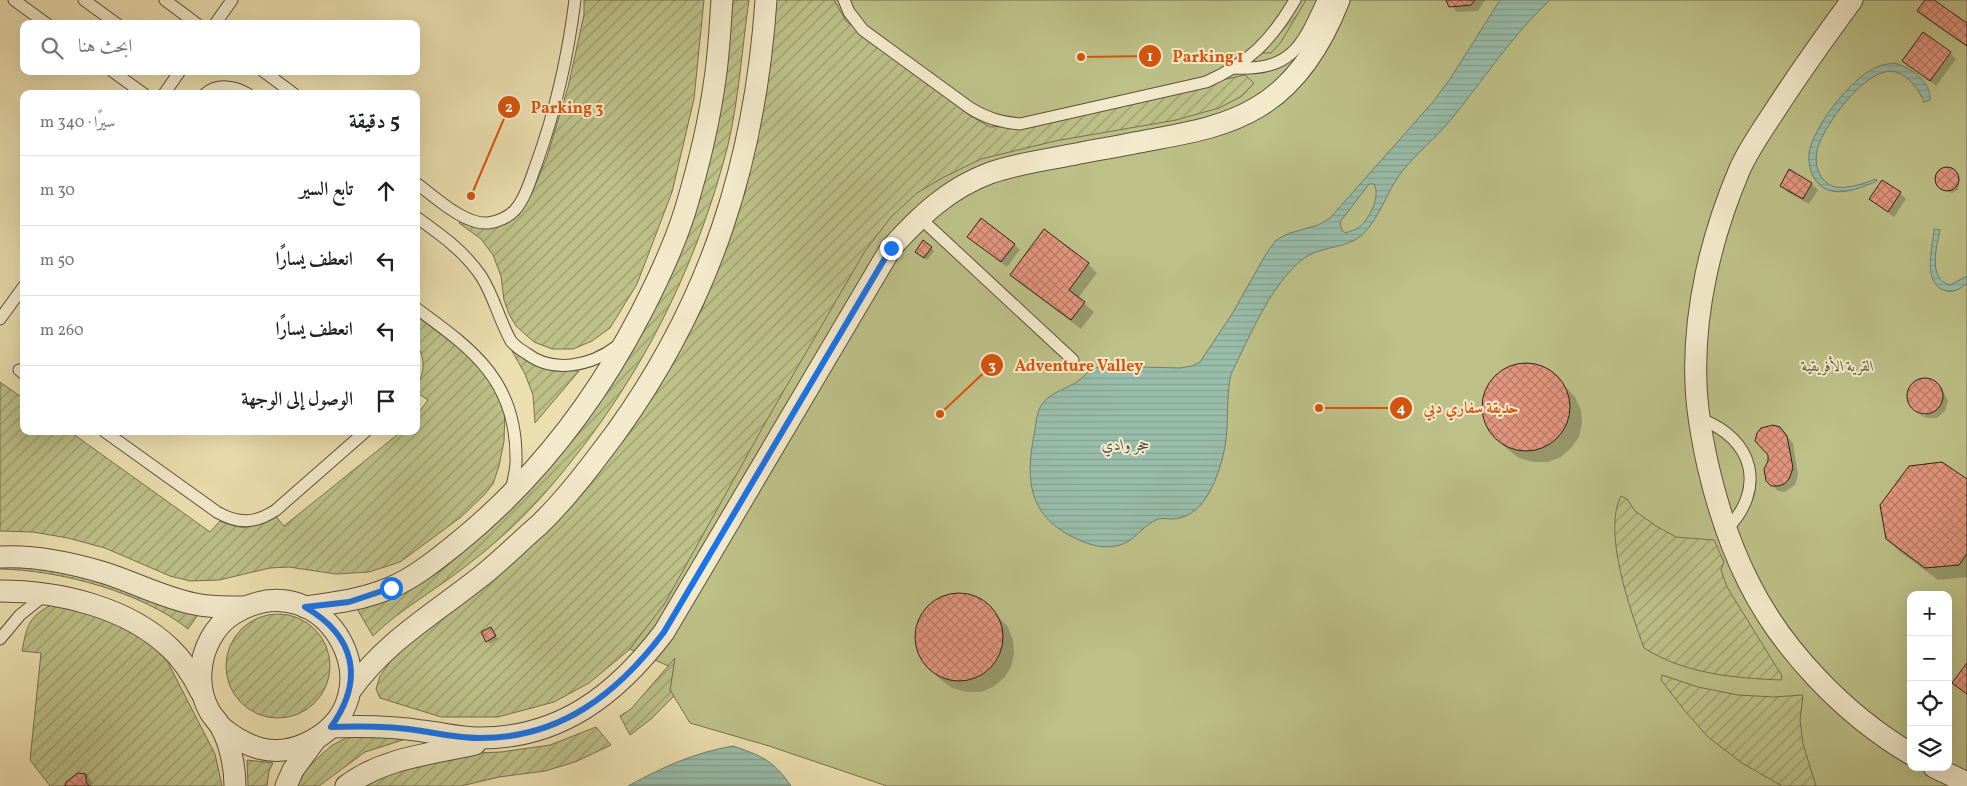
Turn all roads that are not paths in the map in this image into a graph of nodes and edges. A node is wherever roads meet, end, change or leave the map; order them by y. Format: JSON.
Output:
{"nodes":[{"id":1,"x":14,"y":0,"type":"edge"},
{"id":2,"x":84,"y":0,"type":"edge"},
{"id":3,"x":165,"y":0,"type":"edge"},
{"id":4,"x":232,"y":0,"type":"edge"},
{"id":5,"x":575,"y":0,"type":"edge"},
{"id":6,"x":722,"y":0,"type":"edge"},
{"id":7,"x":766,"y":0,"type":"edge"},
{"id":8,"x":844,"y":0,"type":"edge"},
{"id":9,"x":1295,"y":0,"type":"edge"},
{"id":10,"x":1323,"y":0,"type":"edge"},
{"id":11,"x":1340,"y":0,"type":"edge"},
{"id":12,"x":1852,"y":0,"type":"edge"},
{"id":13,"x":42,"y":20,"type":"edge"},
{"id":14,"x":112,"y":20,"type":"edge"},
{"id":15,"x":192,"y":20,"type":"edge"},
{"id":16,"x":218,"y":20,"type":"edge"},
{"id":17,"x":1234,"y":68,"type":"junction"},
{"id":18,"x":118,"y":75,"type":"edge"},
{"id":19,"x":177,"y":75,"type":"edge"},
{"id":20,"x":268,"y":75,"type":"edge"},
{"id":21,"x":138,"y":90,"type":"edge"},
{"id":22,"x":167,"y":90,"type":"edge"},
{"id":23,"x":211,"y":90,"type":"edge"},
{"id":24,"x":241,"y":90,"type":"edge"},
{"id":25,"x":288,"y":90,"type":"edge"},
{"id":26,"x":420,"y":186,"type":"edge"},
{"id":27,"x":919,"y":217,"type":"junction"},
{"id":28,"x":420,"y":220,"type":"edge"},
{"id":29,"x":20,"y":292,"type":"edge"},
{"id":30,"x":420,"y":311,"type":"edge"},
{"id":31,"x":0,"y":319,"type":"edge"},
{"id":32,"x":628,"y":337,"type":"junction"},
{"id":33,"x":1073,"y":360,"type":"dead end"},
{"id":34,"x":1700,"y":419,"type":"junction"},
{"id":35,"x":110,"y":435,"type":"edge"},
{"id":36,"x":361,"y":435,"type":"edge"},
{"id":37,"x":510,"y":496,"type":"junction"},
{"id":38,"x":1726,"y":530,"type":"junction"},
{"id":39,"x":0,"y":557,"type":"edge"},
{"id":40,"x":0,"y":591,"type":"edge"},
{"id":41,"x":45,"y":594,"type":"junction"},
{"id":42,"x":245,"y":607,"type":"junction"},
{"id":43,"x":305,"y":607,"type":"junction"},
{"id":44,"x":0,"y":639,"type":"edge"},
{"id":45,"x":350,"y":690,"type":"junction"},
{"id":46,"x":202,"y":692,"type":"junction"},
{"id":47,"x":221,"y":727,"type":"junction"},
{"id":48,"x":324,"y":733,"type":"junction"},
{"id":49,"x":504,"y":737,"type":"junction"},
{"id":50,"x":1907,"y":751,"type":"edge"},
{"id":51,"x":1942,"y":771,"type":"edge"},
{"id":52,"x":1967,"y":783,"type":"edge"},
{"id":53,"x":235,"y":786,"type":"edge"},
{"id":54,"x":286,"y":786,"type":"edge"},
{"id":55,"x":346,"y":786,"type":"edge"}],
"edges":[{"from":1,"to":13,"type":"lane"},
{"from":2,"to":14,"type":"lane"},
{"from":3,"to":15,"type":"lane"},
{"from":4,"to":16,"type":"lane"},
{"from":5,"to":26,"type":"lane"},
{"from":6,"to":32,"type":"street"},
{"from":7,"to":45,"type":"street"},
{"from":8,"to":17,"type":"lane"},
{"from":9,"to":17,"type":"lane"},
{"from":10,"to":17,"type":"lane"},
{"from":11,"to":27,"type":"street"},
{"from":12,"to":34,"type":"street"},
{"from":18,"to":21,"type":"lane"},
{"from":19,"to":22,"type":"lane"},
{"from":20,"to":25,"type":"lane"},
{"from":23,"to":24,"type":"lane"},
{"from":27,"to":33,"type":"lane"},
{"from":27,"to":49,"type":"street"},
{"from":28,"to":32,"type":"lane"},
{"from":29,"to":31,"type":"lane"},
{"from":30,"to":37,"type":"lane"},
{"from":32,"to":37,"type":"street"},
{"from":34,"to":38,"type":"street"},
{"from":34,"to":38,"type":"lane"},
{"from":35,"to":36,"type":"lane"},
{"from":37,"to":43,"type":"street"},
{"from":38,"to":50,"type":"street"},
{"from":39,"to":42,"type":"street"},
{"from":40,"to":41,"type":"street"},
{"from":41,"to":44,"type":"lane"},
{"from":41,"to":46,"type":"street"},
{"from":42,"to":43,"type":"street"},
{"from":42,"to":46,"type":"street"},
{"from":43,"to":45,"type":"street"},
{"from":45,"to":48,"type":"street"},
{"from":46,"to":47,"type":"street"},
{"from":47,"to":48,"type":"street"},
{"from":47,"to":53,"type":"street"},
{"from":48,"to":49,"type":"street"},
{"from":48,"to":54,"type":"street"},
{"from":49,"to":55,"type":"street"},
{"from":51,"to":52,"type":"street"}]}
